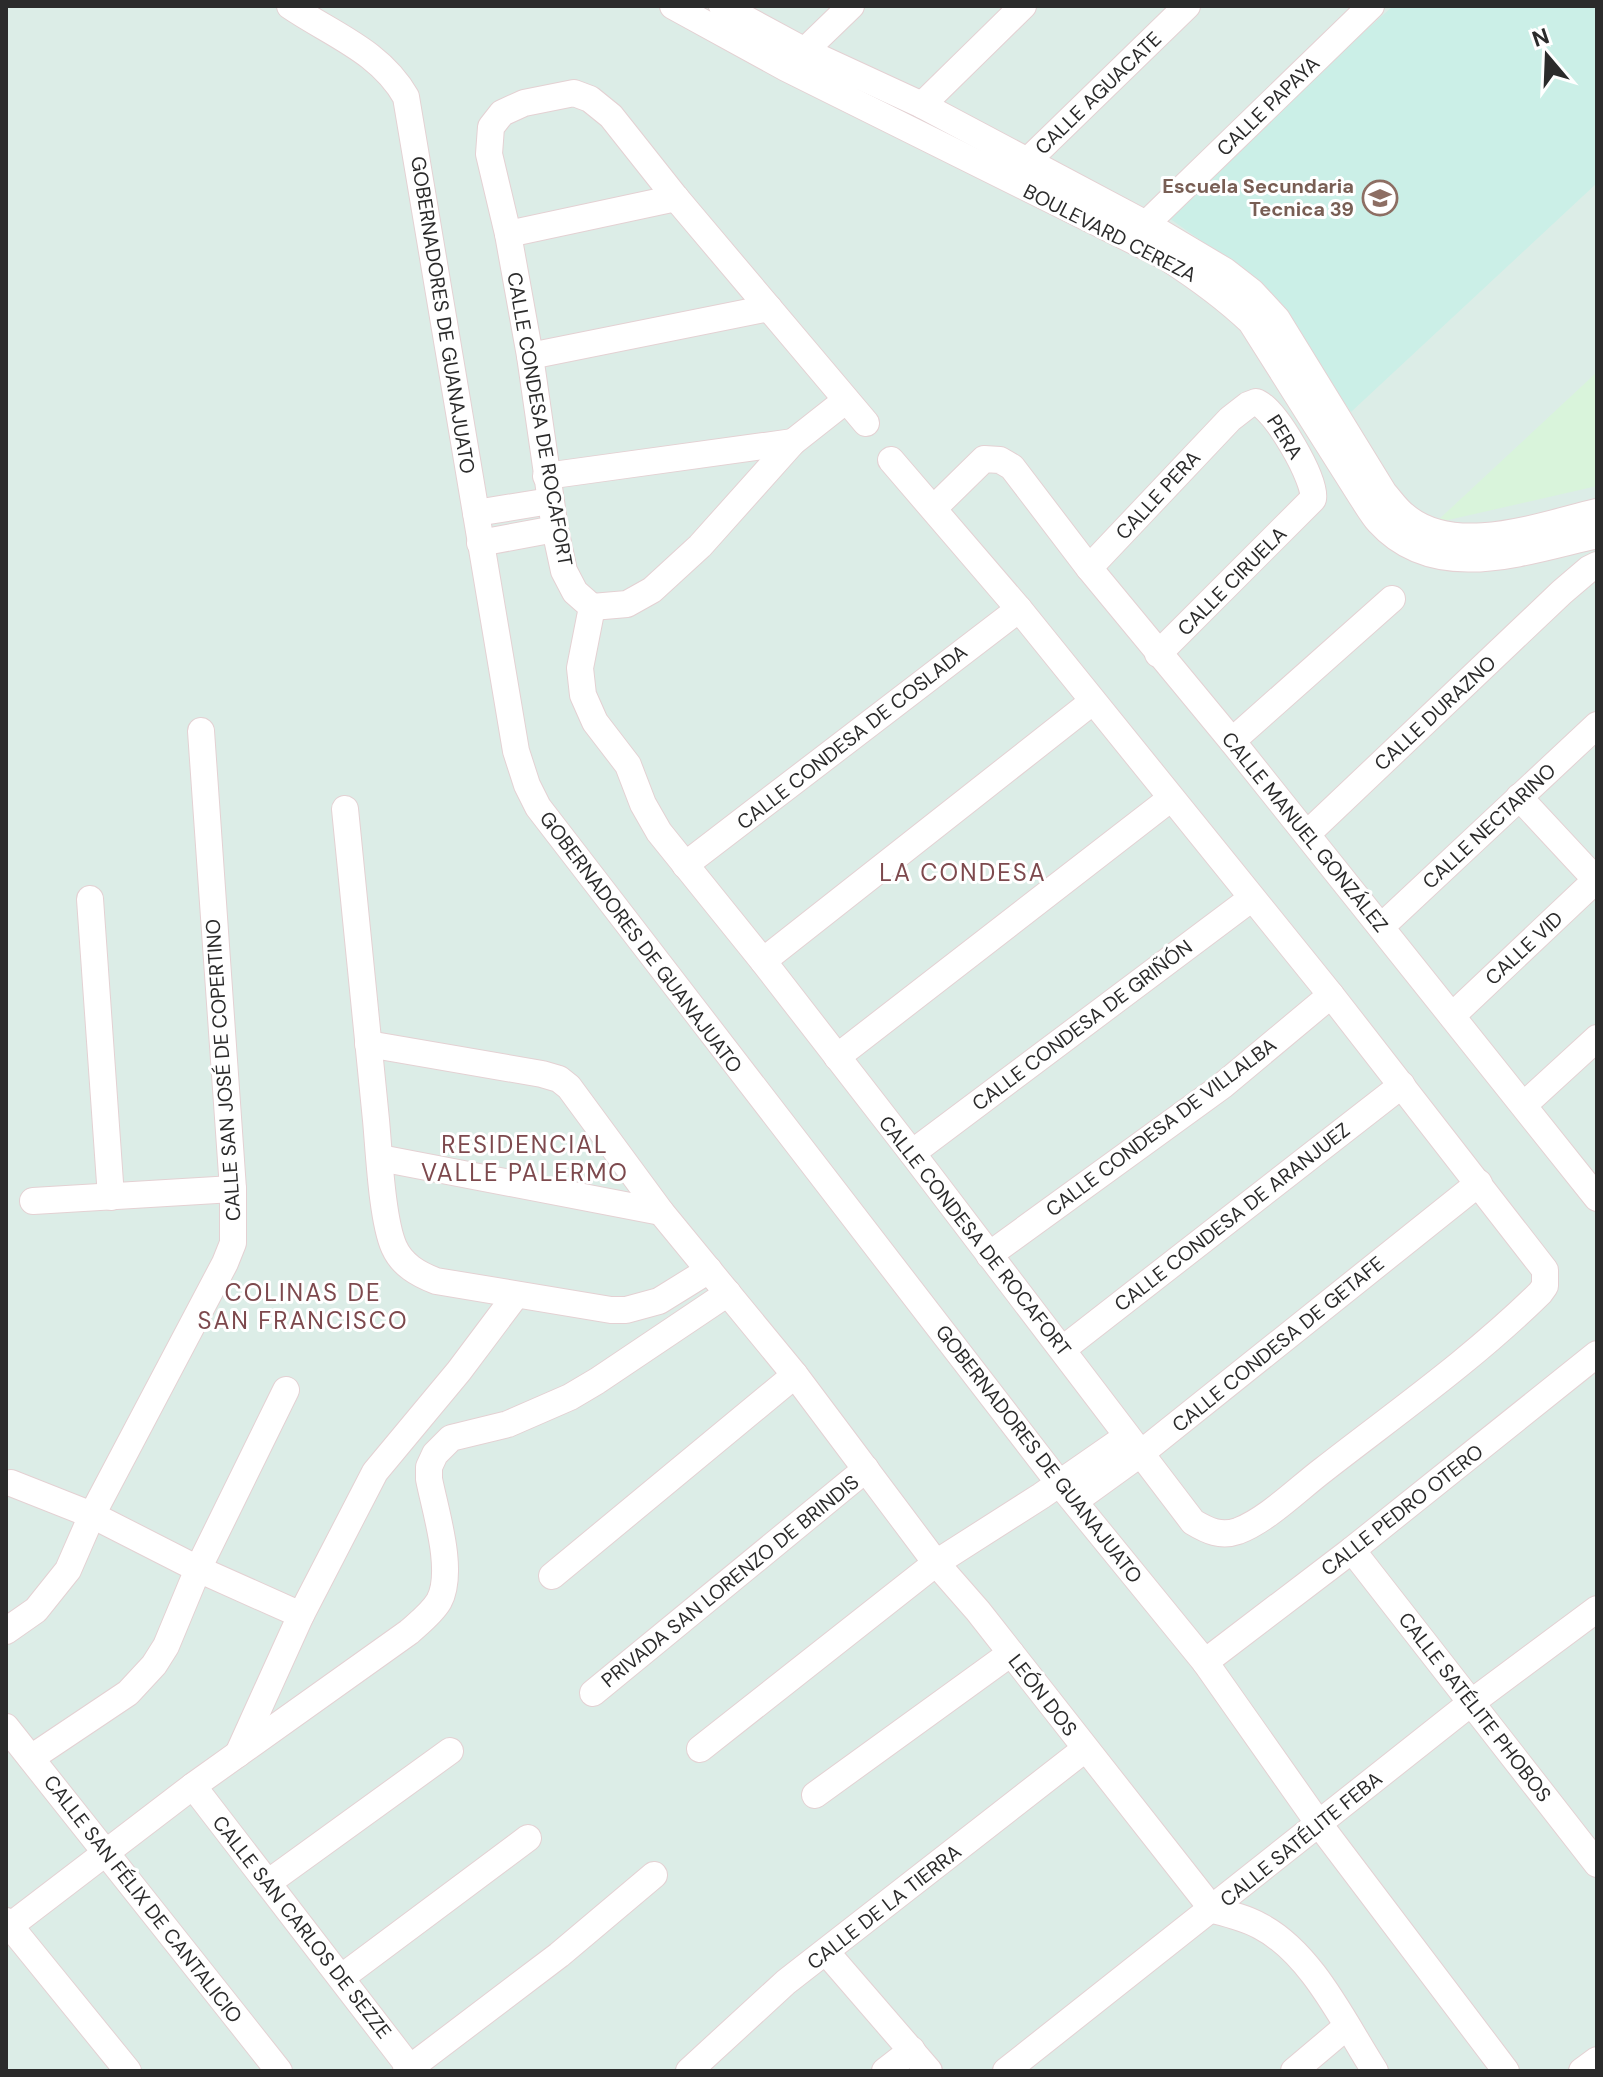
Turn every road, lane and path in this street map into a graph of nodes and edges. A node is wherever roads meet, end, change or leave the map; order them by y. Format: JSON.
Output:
{"nodes":[{"id":1,"x":290,"y":6,"type":"edge"},
{"id":2,"x":673,"y":6,"type":"edge"},
{"id":3,"x":722,"y":6,"type":"edge"},
{"id":4,"x":851,"y":6,"type":"edge"},
{"id":5,"x":1023,"y":6,"type":"edge"},
{"id":6,"x":1187,"y":6,"type":"edge"},
{"id":7,"x":1371,"y":6,"type":"edge"},
{"id":8,"x":796,"y":60,"type":"junction"},
{"id":9,"x":922,"y":105,"type":"junction"},
{"id":10,"x":1017,"y":171,"type":"junction"},
{"id":11,"x":676,"y":198,"type":"junction"},
{"id":12,"x":1140,"y":232,"type":"junction"},
{"id":13,"x":508,"y":234,"type":"junction"},
{"id":14,"x":769,"y":308,"type":"junction"},
{"id":15,"x":530,"y":356,"type":"junction"},
{"id":16,"x":845,"y":401,"type":"junction"},
{"id":17,"x":1226,"y":422,"type":"joint"},
{"id":18,"x":866,"y":423,"type":"dead end"},
{"id":19,"x":793,"y":442,"type":"junction"},
{"id":20,"x":891,"y":460,"type":"dead end"},
{"id":21,"x":548,"y":488,"type":"junction"},
{"id":22,"x":934,"y":508,"type":"junction"},
{"id":23,"x":1305,"y":509,"type":"joint"},
{"id":24,"x":1597,"y":512,"type":"edge"},
{"id":25,"x":476,"y":513,"type":"junction"},
{"id":26,"x":555,"y":529,"type":"junction"},
{"id":27,"x":1597,"y":535,"type":"edge"},
{"id":28,"x":480,"y":543,"type":"junction"},
{"id":29,"x":1597,"y":565,"type":"edge"},
{"id":30,"x":1089,"y":568,"type":"junction"},
{"id":31,"x":1392,"y":599,"type":"dead end"},
{"id":32,"x":592,"y":607,"type":"junction"},
{"id":33,"x":1019,"y":609,"type":"junction"},
{"id":34,"x":1158,"y":654,"type":"junction"},
{"id":35,"x":1092,"y":702,"type":"junction"},
{"id":36,"x":1597,"y":725,"type":"edge"},
{"id":37,"x":201,"y":731,"type":"dead end"},
{"id":38,"x":1232,"y":741,"type":"junction"},
{"id":39,"x":1519,"y":797,"type":"junction"},
{"id":40,"x":1170,"y":799,"type":"junction"},
{"id":41,"x":345,"y":809,"type":"dead end"},
{"id":42,"x":1307,"y":834,"type":"junction"},
{"id":43,"x":685,"y":865,"type":"junction"},
{"id":44,"x":1597,"y":880,"type":"edge"},
{"id":45,"x":1252,"y":898,"type":"junction"},
{"id":46,"x":90,"y":899,"type":"dead end"},
{"id":47,"x":1381,"y":927,"type":"junction"},
{"id":48,"x":763,"y":961,"type":"junction"},
{"id":49,"x":1331,"y":995,"type":"junction"},
{"id":50,"x":1452,"y":1016,"type":"junction"},
{"id":51,"x":1597,"y":1038,"type":"edge"},
{"id":52,"x":368,"y":1044,"type":"junction"},
{"id":53,"x":837,"y":1057,"type":"junction"},
{"id":54,"x":1402,"y":1085,"type":"junction"},
{"id":55,"x":1524,"y":1105,"type":"junction"},
{"id":56,"x":912,"y":1153,"type":"junction"},
{"id":57,"x":380,"y":1158,"type":"junction"},
{"id":58,"x":1479,"y":1183,"type":"junction"},
{"id":59,"x":233,"y":1189,"type":"junction"},
{"id":60,"x":1597,"y":1196,"type":"edge"},
{"id":61,"x":111,"y":1197,"type":"junction"},
{"id":62,"x":33,"y":1201,"type":"dead end"},
{"id":63,"x":661,"y":1212,"type":"junction"},
{"id":64,"x":989,"y":1255,"type":"junction"},
{"id":65,"x":709,"y":1270,"type":"junction"},
{"id":66,"x":728,"y":1293,"type":"junction"},
{"id":67,"x":516,"y":1295,"type":"junction"},
{"id":68,"x":1063,"y":1349,"type":"junction"},
{"id":69,"x":1597,"y":1354,"type":"edge"},
{"id":70,"x":795,"y":1375,"type":"junction"},
{"id":71,"x":286,"y":1390,"type":"dead end"},
{"id":72,"x":423,"y":1414,"type":"junction"},
{"id":73,"x":451,"y":1438,"type":"junction"},
{"id":74,"x":1133,"y":1445,"type":"junction"},
{"id":75,"x":866,"y":1469,"type":"junction"},
{"id":76,"x":11,"y":1483,"type":"dead end"},
{"id":77,"x":1067,"y":1492,"type":"junction"},
{"id":78,"x":92,"y":1515,"type":"junction"},
{"id":79,"x":1352,"y":1550,"type":"junction"},
{"id":80,"x":936,"y":1563,"type":"junction"},
{"id":81,"x":198,"y":1569,"type":"junction"},
{"id":82,"x":552,"y":1576,"type":"dead end"},
{"id":83,"x":1597,"y":1609,"type":"edge"},
{"id":84,"x":301,"y":1615,"type":"junction"},
{"id":85,"x":6,"y":1631,"type":"edge"},
{"id":86,"x":1011,"y":1653,"type":"junction"},
{"id":87,"x":1205,"y":1662,"type":"junction"},
{"id":88,"x":270,"y":1686,"type":"junction"},
{"id":89,"x":593,"y":1693,"type":"dead end"},
{"id":90,"x":1472,"y":1702,"type":"junction"},
{"id":91,"x":301,"y":1708,"type":"junction"},
{"id":92,"x":6,"y":1727,"type":"edge"},
{"id":93,"x":700,"y":1749,"type":"dead end"},
{"id":94,"x":1085,"y":1749,"type":"junction"},
{"id":95,"x":450,"y":1751,"type":"dead end"},
{"id":96,"x":238,"y":1754,"type":"junction"},
{"id":97,"x":31,"y":1758,"type":"junction"},
{"id":98,"x":193,"y":1786,"type":"junction"},
{"id":99,"x":815,"y":1795,"type":"dead end"},
{"id":100,"x":1319,"y":1824,"type":"junction"},
{"id":101,"x":528,"y":1838,"type":"dead end"},
{"id":102,"x":105,"y":1853,"type":"junction"},
{"id":103,"x":1597,"y":1864,"type":"edge"},
{"id":104,"x":654,"y":1875,"type":"dead end"},
{"id":105,"x":269,"y":1882,"type":"junction"},
{"id":106,"x":1213,"y":1910,"type":"junction"},
{"id":107,"x":8,"y":1926,"type":"edge"},
{"id":108,"x":827,"y":1953,"type":"junction"},
{"id":109,"x":342,"y":1977,"type":"junction"},
{"id":110,"x":1346,"y":2027,"type":"junction"},
{"id":111,"x":912,"y":2050,"type":"junction"},
{"id":112,"x":1597,"y":2060,"type":"edge"},
{"id":113,"x":408,"y":2070,"type":"edge"},
{"id":114,"x":128,"y":2071,"type":"edge"},
{"id":115,"x":279,"y":2071,"type":"edge"},
{"id":116,"x":689,"y":2071,"type":"edge"},
{"id":117,"x":885,"y":2071,"type":"edge"},
{"id":118,"x":929,"y":2071,"type":"edge"},
{"id":119,"x":1006,"y":2071,"type":"edge"},
{"id":120,"x":1294,"y":2071,"type":"edge"},
{"id":121,"x":1375,"y":2071,"type":"edge"},
{"id":122,"x":1506,"y":2071,"type":"edge"},
{"id":123,"x":1582,"y":2071,"type":"edge"}],
"edges":[{"from":1,"to":25,"type":"street","name":"GOBERNADORES DE GUANAJUATO"},
{"from":2,"to":8,"type":"street","name":"BOULEVARD CEREZA"},
{"from":3,"to":8,"type":"street","name":"BOULEVARD CEREZA"},
{"from":4,"to":8,"type":"street"},
{"from":5,"to":9,"type":"street"},
{"from":6,"to":10,"type":"street","name":"CALLE AGUACATE"},
{"from":7,"to":12,"type":"street","name":"CALLE PAPAYA"},
{"from":8,"to":9,"type":"street","name":"BOULEVARD CEREZA"},
{"from":8,"to":10,"type":"street","name":"BOULEVARD CEREZA"},
{"from":9,"to":10,"type":"street","name":"BOULEVARD CEREZA"},
{"from":10,"to":12,"type":"street","name":"BOULEVARD CEREZA"},
{"from":11,"to":13,"type":"street"},
{"from":11,"to":13,"type":"street","name":"CALLE CONDESA DE ROCAFORT"},
{"from":11,"to":14,"type":"street","name":"CALLE CONDESA DE ROCAFORT"},
{"from":12,"to":24,"type":"street","name":"BOULEVARD CEREZA"},
{"from":12,"to":27,"type":"street","name":"BOULEVARD CEREZA"},
{"from":13,"to":15,"type":"street","name":"CALLE CONDESA DE ROCAFORT"},
{"from":14,"to":15,"type":"street"},
{"from":14,"to":16,"type":"street","name":"CALLE CONDESA DE ROCAFORT"},
{"from":15,"to":21,"type":"street","name":"CALLE CONDESA DE ROCAFORT"},
{"from":16,"to":18,"type":"street","name":"CALLE CONDESA DE ROCAFORT"},
{"from":16,"to":19,"type":"street"},
{"from":17,"to":23,"type":"street","name":"PERA"},
{"from":17,"to":30,"type":"street","name":"CALLE PERA"},
{"from":19,"to":21,"type":"street"},
{"from":19,"to":32,"type":"street"},
{"from":20,"to":22,"type":"street","name":"CALLE CONDESA DE ROCAFORT"},
{"from":21,"to":25,"type":"street"},
{"from":21,"to":26,"type":"street","name":"CALLE CONDESA DE ROCAFORT"},
{"from":22,"to":30,"type":"street","name":"CALLE MANUEL GONZÁLEZ"},
{"from":22,"to":33,"type":"street","name":"CALLE CONDESA DE ROCAFORT"},
{"from":23,"to":34,"type":"street","name":"CALLE CIRUELA"},
{"from":25,"to":28,"type":"street","name":"GOBERNADORES DE GUANAJUATO"},
{"from":26,"to":28,"type":"street"},
{"from":26,"to":32,"type":"street","name":"CALLE CONDESA DE ROCAFORT"},
{"from":28,"to":77,"type":"street","name":"GOBERNADORES DE GUANAJUATO"},
{"from":29,"to":42,"type":"street","name":"CALLE DURAZNO"},
{"from":30,"to":34,"type":"street","name":"CALLE MANUEL GONZÁLEZ"},
{"from":31,"to":38,"type":"street"},
{"from":32,"to":43,"type":"street","name":"CALLE CONDESA DE ROCAFORT"},
{"from":33,"to":35,"type":"street","name":"CALLE CONDESA DE ROCAFORT"},
{"from":33,"to":43,"type":"street","name":"CALLE CONDESA DE COSLADA"},
{"from":34,"to":38,"type":"street","name":"CALLE MANUEL GONZÁLEZ"},
{"from":35,"to":40,"type":"street","name":"CALLE CONDESA DE ROCAFORT"},
{"from":35,"to":48,"type":"street"},
{"from":36,"to":39,"type":"street","name":"CALLE NECTARINO"},
{"from":37,"to":59,"type":"street","name":"CALLE SAN JOSÉ DE COPERTINO"},
{"from":38,"to":42,"type":"street","name":"CALLE MANUEL GONZÁLEZ"},
{"from":39,"to":44,"type":"street"},
{"from":39,"to":47,"type":"street","name":"CALLE NECTARINO"},
{"from":40,"to":45,"type":"street","name":"CALLE CONDESA DE ROCAFORT"},
{"from":40,"to":53,"type":"street"},
{"from":41,"to":52,"type":"street"},
{"from":42,"to":47,"type":"street","name":"CALLE MANUEL GONZÁLEZ"},
{"from":43,"to":48,"type":"street","name":"CALLE CONDESA DE ROCAFORT"},
{"from":44,"to":50,"type":"street","name":"CALLE VID"},
{"from":45,"to":49,"type":"street","name":"CALLE CONDESA DE ROCAFORT"},
{"from":45,"to":56,"type":"street","name":"CALLE CONDESA DE GRIÑÓN"},
{"from":46,"to":61,"type":"street"},
{"from":47,"to":50,"type":"street","name":"CALLE MANUEL GONZÁLEZ"},
{"from":48,"to":53,"type":"street","name":"CALLE CONDESA DE ROCAFORT"},
{"from":49,"to":54,"type":"street","name":"CALLE CONDESA DE ROCAFORT"},
{"from":49,"to":64,"type":"street","name":"CALLE CONDESA DE VILLALBA"},
{"from":50,"to":55,"type":"street","name":"CALLE MANUEL GONZÁLEZ"},
{"from":51,"to":55,"type":"street"},
{"from":52,"to":57,"type":"street"},
{"from":52,"to":63,"type":"street","name":"LEÓN DOS"},
{"from":53,"to":56,"type":"street","name":"CALLE CONDESA DE ROCAFORT"},
{"from":54,"to":58,"type":"street","name":"CALLE CONDESA DE ROCAFORT"},
{"from":54,"to":68,"type":"street","name":"CALLE CONDESA DE ARANJUEZ"},
{"from":55,"to":60,"type":"street","name":"CALLE MANUEL GONZÁLEZ"},
{"from":56,"to":64,"type":"street","name":"CALLE CONDESA DE ROCAFORT"},
{"from":57,"to":63,"type":"street"},
{"from":57,"to":67,"type":"street"},
{"from":58,"to":74,"type":"street","name":"CALLE CONDESA DE GETAFE"},
{"from":58,"to":74,"type":"street","name":"CALLE CONDESA DE ROCAFORT"},
{"from":59,"to":61,"type":"street"},
{"from":59,"to":78,"type":"street","name":"CALLE SAN JOSÉ DE COPERTINO"},
{"from":61,"to":62,"type":"street"},
{"from":63,"to":65,"type":"street","name":"LEÓN DOS"},
{"from":64,"to":68,"type":"street","name":"CALLE CONDESA DE ROCAFORT"},
{"from":65,"to":66,"type":"street","name":"LEÓN DOS"},
{"from":65,"to":67,"type":"street"},
{"from":66,"to":70,"type":"street","name":"LEÓN DOS"},
{"from":66,"to":73,"type":"street"},
{"from":67,"to":72,"type":"street"},
{"from":68,"to":74,"type":"street","name":"CALLE CONDESA DE ROCAFORT"},
{"from":69,"to":79,"type":"street","name":"CALLE PEDRO OTERO"},
{"from":70,"to":75,"type":"street","name":"LEÓN DOS"},
{"from":70,"to":82,"type":"street"},
{"from":71,"to":81,"type":"street"},
{"from":72,"to":73,"type":"street"},
{"from":72,"to":84,"type":"street"},
{"from":73,"to":91,"type":"street"},
{"from":74,"to":77,"type":"street","name":"CALLE CONDESA DE GETAFE"},
{"from":75,"to":80,"type":"street","name":"LEÓN DOS"},
{"from":75,"to":89,"type":"street","name":"PRIVADA SAN LORENZO DE BRINDIS"},
{"from":76,"to":78,"type":"street"},
{"from":77,"to":80,"type":"street","name":"CALLE CONDESA DE GETAFE"},
{"from":77,"to":87,"type":"street","name":"GOBERNADORES DE GUANAJUATO"},
{"from":78,"to":81,"type":"street"},
{"from":78,"to":85,"type":"street","name":"CALLE SAN JOSÉ DE COPERTINO"},
{"from":79,"to":87,"type":"street","name":"CALLE PEDRO OTERO"},
{"from":79,"to":90,"type":"street","name":"CALLE SATÉLITE PHOBOS"},
{"from":80,"to":86,"type":"street","name":"LEÓN DOS"},
{"from":80,"to":93,"type":"street","name":"CALLE CONDESA DE GETAFE"},
{"from":81,"to":84,"type":"street"},
{"from":81,"to":97,"type":"street"},
{"from":83,"to":90,"type":"street","name":"CALLE SATÉLITE FEBA"},
{"from":84,"to":88,"type":"street"},
{"from":86,"to":94,"type":"street","name":"LEÓN DOS"},
{"from":86,"to":99,"type":"street"},
{"from":87,"to":100,"type":"street","name":"GOBERNADORES DE GUANAJUATO"},
{"from":88,"to":91,"type":"street"},
{"from":88,"to":96,"type":"street"},
{"from":90,"to":100,"type":"street","name":"CALLE SATÉLITE FEBA"},
{"from":90,"to":103,"type":"street","name":"CALLE SATÉLITE PHOBOS"},
{"from":91,"to":96,"type":"street"},
{"from":92,"to":97,"type":"street","name":"CALLE SAN FÉLIX DE CANTALICIO"},
{"from":94,"to":106,"type":"street","name":"LEÓN DOS"},
{"from":94,"to":108,"type":"street","name":"CALLE DE LA TIERRA"},
{"from":95,"to":105,"type":"street"},
{"from":96,"to":98,"type":"street"},
{"from":97,"to":102,"type":"street","name":"CALLE SAN FÉLIX DE CANTALICIO"},
{"from":98,"to":102,"type":"street"},
{"from":98,"to":105,"type":"street","name":"CALLE SAN CARLOS DE SEZZE"},
{"from":100,"to":106,"type":"street","name":"CALLE SATÉLITE FEBA"},
{"from":100,"to":122,"type":"street","name":"GOBERNADORES DE GUANAJUATO"},
{"from":101,"to":109,"type":"street"},
{"from":102,"to":107,"type":"street"},
{"from":102,"to":115,"type":"street","name":"CALLE SAN FÉLIX DE CANTALICIO"},
{"from":104,"to":113,"type":"street"},
{"from":105,"to":109,"type":"street","name":"CALLE SAN CARLOS DE SEZZE"},
{"from":106,"to":110,"type":"street"},
{"from":106,"to":119,"type":"street","name":"CALLE SATÉLITE FEBA"},
{"from":107,"to":114,"type":"street"},
{"from":108,"to":111,"type":"street"},
{"from":108,"to":116,"type":"street","name":"CALLE DE LA TIERRA"},
{"from":109,"to":113,"type":"street","name":"CALLE SAN CARLOS DE SEZZE"},
{"from":110,"to":120,"type":"street"},
{"from":110,"to":121,"type":"street"},
{"from":111,"to":117,"type":"street"},
{"from":111,"to":118,"type":"street"},
{"from":112,"to":123,"type":"street"}]}
